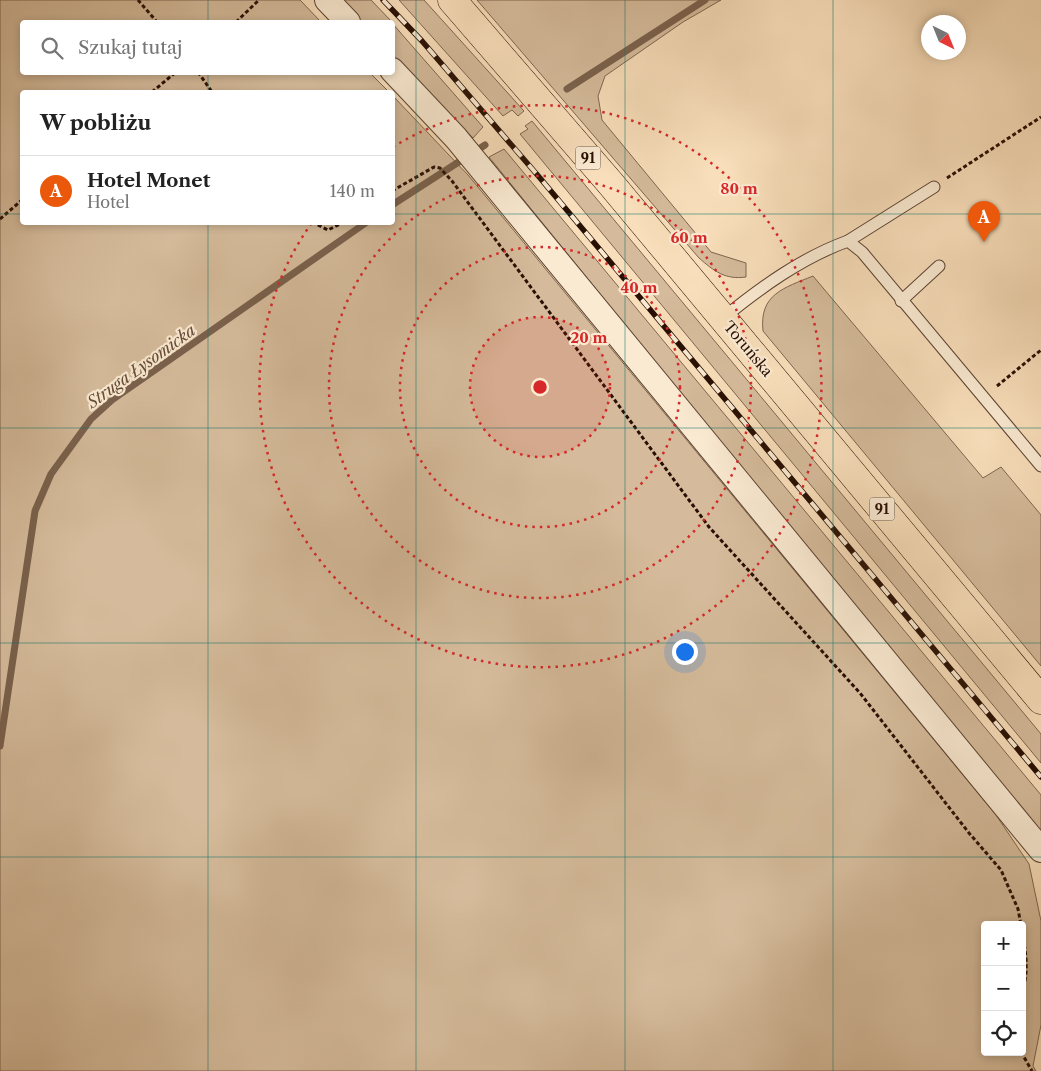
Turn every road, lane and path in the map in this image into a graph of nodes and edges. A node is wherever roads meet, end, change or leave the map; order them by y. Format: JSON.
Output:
{"nodes":[{"id":1,"x":138,"y":0,"type":"edge"},
{"id":2,"x":259,"y":0,"type":"edge"},
{"id":3,"x":327,"y":0,"type":"edge"},
{"id":4,"x":452,"y":0,"type":"edge"},
{"id":5,"x":155,"y":20,"type":"edge"},
{"id":6,"x":238,"y":20,"type":"edge"},
{"id":7,"x":346,"y":20,"type":"edge"},
{"id":8,"x":395,"y":73,"type":"edge"},
{"id":9,"x":172,"y":75,"type":"edge"},
{"id":10,"x":200,"y":75,"type":"edge"},
{"id":11,"x":154,"y":90,"type":"edge"},
{"id":12,"x":211,"y":90,"type":"edge"},
{"id":13,"x":1041,"y":117,"type":"edge"},
{"id":14,"x":934,"y":186,"type":"joint"},
{"id":15,"x":395,"y":189,"type":"edge"},
{"id":16,"x":20,"y":202,"type":"edge"},
{"id":17,"x":0,"y":219,"type":"edge"},
{"id":18,"x":318,"y":225,"type":"edge"},
{"id":19,"x":338,"y":225,"type":"edge"},
{"id":20,"x":848,"y":241,"type":"junction"},
{"id":21,"x":939,"y":266,"type":"dead end"},
{"id":22,"x":901,"y":301,"type":"junction"},
{"id":23,"x":722,"y":319,"type":"junction"},
{"id":24,"x":1041,"y":350,"type":"edge"},
{"id":25,"x":982,"y":398,"type":"junction"},
{"id":26,"x":1041,"y":466,"type":"edge"},
{"id":27,"x":1041,"y":700,"type":"edge"},
{"id":28,"x":1041,"y":850,"type":"edge"},
{"id":29,"x":1020,"y":921,"type":"edge"},
{"id":30,"x":1023,"y":1056,"type":"edge"},
{"id":31,"x":1032,"y":1071,"type":"edge"}],
"edges":[{"from":1,"to":5,"type":"path"},
{"from":2,"to":6,"type":"path"},
{"from":3,"to":7,"type":"street"},
{"from":4,"to":23,"type":"main road","name":"Toruńska","number":"91"},
{"from":8,"to":28,"type":"street"},
{"from":9,"to":11,"type":"path"},
{"from":10,"to":12,"type":"path"},
{"from":13,"to":14,"type":"path"},
{"from":14,"to":20,"type":"lane"},
{"from":15,"to":29,"type":"path"},
{"from":16,"to":17,"type":"path"},
{"from":18,"to":19,"type":"path"},
{"from":20,"to":22,"type":"lane"},
{"from":20,"to":23,"type":"lane"},
{"from":21,"to":22,"type":"lane"},
{"from":22,"to":25,"type":"lane"},
{"from":23,"to":27,"type":"main road","name":"Toruńska","number":"91"},
{"from":24,"to":25,"type":"path"},
{"from":25,"to":26,"type":"lane"},
{"from":30,"to":31,"type":"path"}]}
